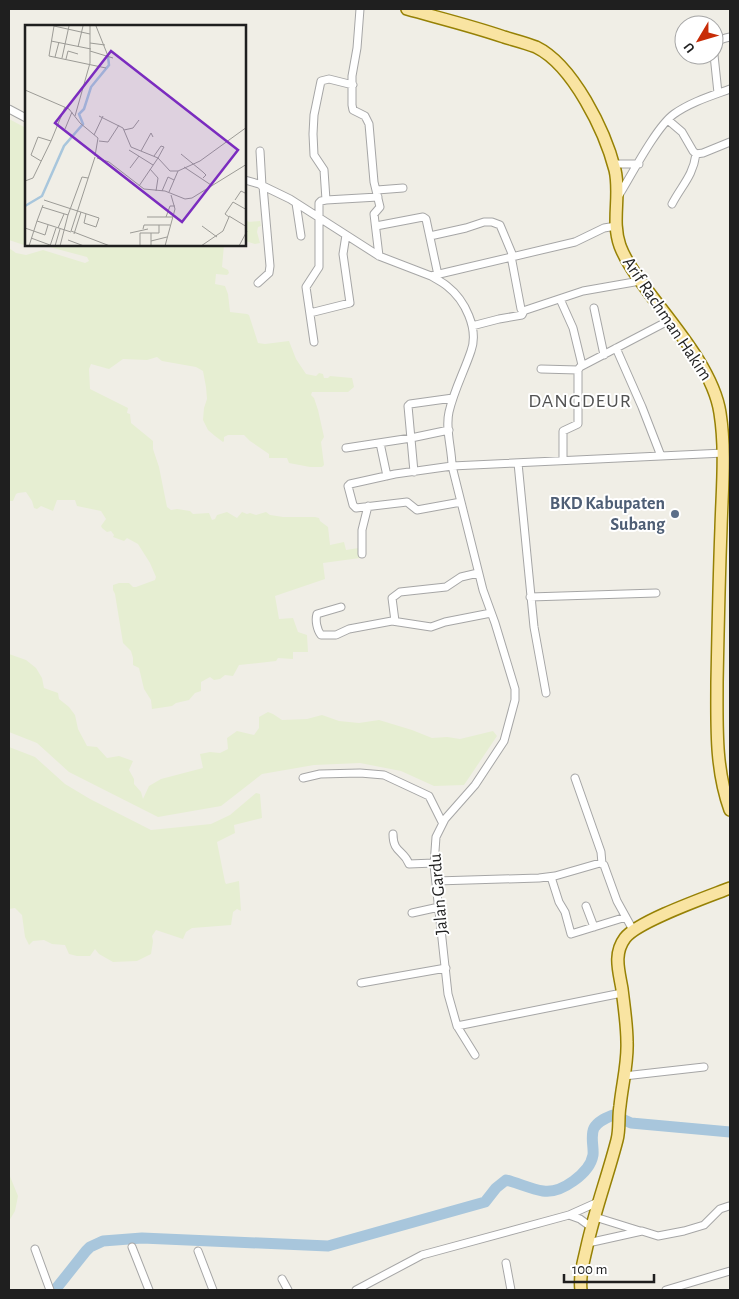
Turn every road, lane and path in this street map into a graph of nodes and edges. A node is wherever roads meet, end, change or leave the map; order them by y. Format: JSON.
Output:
{"nodes":[{"id":1,"x":360,"y":9,"type":"edge"},
{"id":2,"x":407,"y":9,"type":"edge"},
{"id":3,"x":715,"y":65,"type":"edge"},
{"id":4,"x":353,"y":84,"type":"junction"},
{"id":5,"x":730,"y":89,"type":"edge"},
{"id":6,"x":718,"y":93,"type":"junction"},
{"id":7,"x":9,"y":109,"type":"edge"},
{"id":8,"x":25,"y":117,"type":"edge"},
{"id":9,"x":668,"y":120,"type":"junction"},
{"id":10,"x":730,"y":142,"type":"edge"},
{"id":11,"x":260,"y":151,"type":"dead end"},
{"id":12,"x":696,"y":154,"type":"junction"},
{"id":13,"x":613,"y":164,"type":"junction"},
{"id":14,"x":639,"y":164,"type":"junction"},
{"id":15,"x":246,"y":180,"type":"edge"},
{"id":16,"x":263,"y":186,"type":"junction"},
{"id":17,"x":403,"y":188,"type":"dead end"},
{"id":18,"x":378,"y":193,"type":"junction"},
{"id":19,"x":617,"y":199,"type":"junction"},
{"id":20,"x":326,"y":200,"type":"junction"},
{"id":21,"x":296,"y":203,"type":"junction"},
{"id":22,"x":672,"y":204,"type":"dead end"},
{"id":23,"x":318,"y":217,"type":"junction"},
{"id":24,"x":376,"y":226,"type":"junction"},
{"id":25,"x":616,"y":226,"type":"junction"},
{"id":26,"x":346,"y":234,"type":"junction"},
{"id":27,"x":301,"y":236,"type":"dead end"},
{"id":28,"x":430,"y":236,"type":"junction"},
{"id":29,"x":379,"y":256,"type":"junction"},
{"id":30,"x":512,"y":256,"type":"junction"},
{"id":31,"x":435,"y":277,"type":"junction"},
{"id":32,"x":640,"y":281,"type":"junction"},
{"id":33,"x":258,"y":283,"type":"dead end"},
{"id":34,"x":560,"y":299,"type":"junction"},
{"id":35,"x":594,"y":308,"type":"dead end"},
{"id":36,"x":524,"y":311,"type":"junction"},
{"id":37,"x":310,"y":313,"type":"junction"},
{"id":38,"x":670,"y":320,"type":"junction"},
{"id":39,"x":472,"y":326,"type":"junction"},
{"id":40,"x":314,"y":342,"type":"dead end"},
{"id":41,"x":616,"y":348,"type":"junction"},
{"id":42,"x":604,"y":354,"type":"junction"},
{"id":43,"x":580,"y":368,"type":"junction"},
{"id":44,"x":541,"y":369,"type":"dead end"},
{"id":45,"x":453,"y":398,"type":"junction"},
{"id":46,"x":449,"y":430,"type":"junction"},
{"id":47,"x":411,"y":438,"type":"junction"},
{"id":48,"x":380,"y":443,"type":"junction"},
{"id":49,"x":346,"y":448,"type":"dead end"},
{"id":50,"x":724,"y":453,"type":"junction"},
{"id":51,"x":661,"y":456,"type":"junction"},
{"id":52,"x":562,"y":460,"type":"junction"},
{"id":53,"x":518,"y":463,"type":"junction"},
{"id":54,"x":456,"y":466,"type":"junction"},
{"id":55,"x":414,"y":472,"type":"junction"},
{"id":56,"x":387,"y":476,"type":"junction"},
{"id":57,"x":461,"y":502,"type":"junction"},
{"id":58,"x":368,"y":506,"type":"junction"},
{"id":59,"x":362,"y":554,"type":"dead end"},
{"id":60,"x":478,"y":573,"type":"junction"},
{"id":61,"x":656,"y":593,"type":"dead end"},
{"id":62,"x":530,"y":598,"type":"junction"},
{"id":63,"x":341,"y":607,"type":"dead end"},
{"id":64,"x":491,"y":613,"type":"junction"},
{"id":65,"x":396,"y":621,"type":"junction"},
{"id":66,"x":546,"y":693,"type":"dead end"},
{"id":67,"x":303,"y":778,"type":"dead end"},
{"id":68,"x":575,"y":778,"type":"dead end"},
{"id":69,"x":730,"y":810,"type":"edge"},
{"id":70,"x":442,"y":822,"type":"junction"},
{"id":71,"x":393,"y":834,"type":"dead end"},
{"id":72,"x":434,"y":863,"type":"junction"},
{"id":73,"x":602,"y":864,"type":"junction"},
{"id":74,"x":551,"y":877,"type":"junction"},
{"id":75,"x":436,"y":881,"type":"junction"},
{"id":76,"x":730,"y":888,"type":"edge"},
{"id":77,"x":586,"y":906,"type":"dead end"},
{"id":78,"x":439,"y":907,"type":"junction"},
{"id":79,"x":412,"y":913,"type":"dead end"},
{"id":80,"x":626,"y":917,"type":"junction"},
{"id":81,"x":594,"y":928,"type":"junction"},
{"id":82,"x":634,"y":930,"type":"junction"},
{"id":83,"x":446,"y":968,"type":"junction"},
{"id":84,"x":361,"y":983,"type":"dead end"},
{"id":85,"x":622,"y":993,"type":"junction"},
{"id":86,"x":457,"y":1026,"type":"junction"},
{"id":87,"x":475,"y":1055,"type":"dead end"},
{"id":88,"x":704,"y":1067,"type":"dead end"},
{"id":89,"x":624,"y":1076,"type":"junction"},
{"id":90,"x":598,"y":1202,"type":"junction"},
{"id":91,"x":729,"y":1206,"type":"edge"},
{"id":92,"x":569,"y":1215,"type":"junction"},
{"id":93,"x":593,"y":1222,"type":"junction"},
{"id":94,"x":642,"y":1231,"type":"junction"},
{"id":95,"x":588,"y":1243,"type":"junction"},
{"id":96,"x":132,"y":1247,"type":"dead end"},
{"id":97,"x":35,"y":1249,"type":"dead end"},
{"id":98,"x":198,"y":1251,"type":"dead end"},
{"id":99,"x":506,"y":1263,"type":"dead end"},
{"id":100,"x":730,"y":1271,"type":"edge"},
{"id":101,"x":282,"y":1279,"type":"dead end"},
{"id":102,"x":50,"y":1290,"type":"edge"},
{"id":103,"x":150,"y":1290,"type":"edge"},
{"id":104,"x":213,"y":1290,"type":"edge"},
{"id":105,"x":288,"y":1290,"type":"edge"},
{"id":106,"x":356,"y":1290,"type":"edge"},
{"id":107,"x":512,"y":1290,"type":"edge"},
{"id":108,"x":581,"y":1290,"type":"edge"},
{"id":109,"x":666,"y":1290,"type":"edge"}],
"edges":[{"from":1,"to":4,"type":"street"},
{"from":2,"to":13,"type":"main road","name":"Arif Rachman Hakim"},
{"from":3,"to":6,"type":"street"},
{"from":4,"to":18,"type":"street"},
{"from":4,"to":20,"type":"street"},
{"from":5,"to":6,"type":"street"},
{"from":6,"to":9,"type":"street"},
{"from":7,"to":8,"type":"street"},
{"from":9,"to":12,"type":"street"},
{"from":9,"to":14,"type":"street"},
{"from":10,"to":12,"type":"street"},
{"from":11,"to":16,"type":"street"},
{"from":12,"to":22,"type":"street"},
{"from":13,"to":14,"type":"street"},
{"from":13,"to":19,"type":"main road","name":"Arif Rachman Hakim"},
{"from":14,"to":19,"type":"street"},
{"from":15,"to":16,"type":"street"},
{"from":16,"to":21,"type":"street"},
{"from":16,"to":33,"type":"street"},
{"from":17,"to":18,"type":"street"},
{"from":18,"to":20,"type":"street"},
{"from":18,"to":24,"type":"street"},
{"from":19,"to":25,"type":"main road","name":"Arif Rachman Hakim"},
{"from":20,"to":23,"type":"street"},
{"from":21,"to":23,"type":"street"},
{"from":21,"to":27,"type":"street"},
{"from":23,"to":26,"type":"street"},
{"from":23,"to":37,"type":"street"},
{"from":24,"to":28,"type":"street"},
{"from":24,"to":29,"type":"street"},
{"from":25,"to":30,"type":"street"},
{"from":25,"to":32,"type":"main road","name":"Arif Rachman Hakim"},
{"from":26,"to":29,"type":"street"},
{"from":26,"to":37,"type":"street"},
{"from":28,"to":30,"type":"street"},
{"from":28,"to":31,"type":"street"},
{"from":29,"to":31,"type":"street"},
{"from":30,"to":31,"type":"street"},
{"from":30,"to":36,"type":"street"},
{"from":31,"to":39,"type":"street"},
{"from":32,"to":34,"type":"street"},
{"from":32,"to":38,"type":"main road","name":"Arif Rachman Hakim"},
{"from":34,"to":36,"type":"street"},
{"from":34,"to":43,"type":"street"},
{"from":35,"to":42,"type":"street"},
{"from":36,"to":39,"type":"street"},
{"from":37,"to":40,"type":"street"},
{"from":38,"to":41,"type":"street"},
{"from":38,"to":50,"type":"main road","name":"Arif Rachman Hakim"},
{"from":39,"to":45,"type":"street","name":"Jalan Gardu"},
{"from":41,"to":42,"type":"street"},
{"from":41,"to":51,"type":"street"},
{"from":42,"to":43,"type":"street"},
{"from":43,"to":44,"type":"street"},
{"from":43,"to":52,"type":"street"},
{"from":45,"to":46,"type":"street","name":"Jalan Gardu"},
{"from":45,"to":47,"type":"street"},
{"from":46,"to":47,"type":"street"},
{"from":46,"to":54,"type":"street","name":"Jalan Gardu"},
{"from":47,"to":48,"type":"street"},
{"from":47,"to":55,"type":"street"},
{"from":48,"to":49,"type":"street"},
{"from":48,"to":56,"type":"street"},
{"from":50,"to":51,"type":"street"},
{"from":50,"to":69,"type":"main road","name":"Arif Rachman Hakim"},
{"from":51,"to":52,"type":"street"},
{"from":52,"to":53,"type":"street"},
{"from":53,"to":54,"type":"street"},
{"from":53,"to":62,"type":"street"},
{"from":54,"to":55,"type":"street"},
{"from":54,"to":57,"type":"street","name":"Jalan Gardu"},
{"from":55,"to":56,"type":"street"},
{"from":56,"to":58,"type":"street"},
{"from":57,"to":58,"type":"street"},
{"from":57,"to":60,"type":"street","name":"Jalan Gardu"},
{"from":58,"to":59,"type":"street"},
{"from":60,"to":64,"type":"street","name":"Jalan Gardu"},
{"from":60,"to":65,"type":"street"},
{"from":61,"to":62,"type":"street"},
{"from":62,"to":66,"type":"street"},
{"from":63,"to":65,"type":"street"},
{"from":64,"to":65,"type":"street"},
{"from":64,"to":70,"type":"street","name":"Jalan Gardu"},
{"from":67,"to":70,"type":"street"},
{"from":68,"to":73,"type":"street"},
{"from":70,"to":72,"type":"street","name":"Jalan Gardu"},
{"from":71,"to":72,"type":"street"},
{"from":72,"to":75,"type":"street","name":"Jalan Gardu"},
{"from":73,"to":74,"type":"street"},
{"from":73,"to":80,"type":"street"},
{"from":74,"to":75,"type":"street"},
{"from":74,"to":81,"type":"street"},
{"from":75,"to":78,"type":"street","name":"Jalan Gardu"},
{"from":76,"to":82,"type":"main road"},
{"from":77,"to":81,"type":"street"},
{"from":78,"to":79,"type":"street"},
{"from":78,"to":83,"type":"street","name":"Jalan Gardu"},
{"from":80,"to":81,"type":"street"},
{"from":80,"to":82,"type":"street"},
{"from":82,"to":85,"type":"main road"},
{"from":83,"to":84,"type":"street"},
{"from":83,"to":86,"type":"street","name":"Jalan Gardu"},
{"from":85,"to":86,"type":"street"},
{"from":85,"to":89,"type":"main road"},
{"from":86,"to":87,"type":"street","name":"Jalan Gardu"},
{"from":88,"to":89,"type":"street"},
{"from":89,"to":90,"type":"main road"},
{"from":90,"to":92,"type":"street"},
{"from":90,"to":93,"type":"main road"},
{"from":91,"to":94,"type":"street"},
{"from":92,"to":93,"type":"street"},
{"from":92,"to":106,"type":"street"},
{"from":93,"to":94,"type":"street"},
{"from":93,"to":95,"type":"main road"},
{"from":94,"to":95,"type":"street"},
{"from":95,"to":108,"type":"main road"},
{"from":96,"to":103,"type":"street"},
{"from":97,"to":102,"type":"street"},
{"from":98,"to":104,"type":"street"},
{"from":99,"to":107,"type":"street"},
{"from":100,"to":109,"type":"street"},
{"from":101,"to":105,"type":"street"}]}
